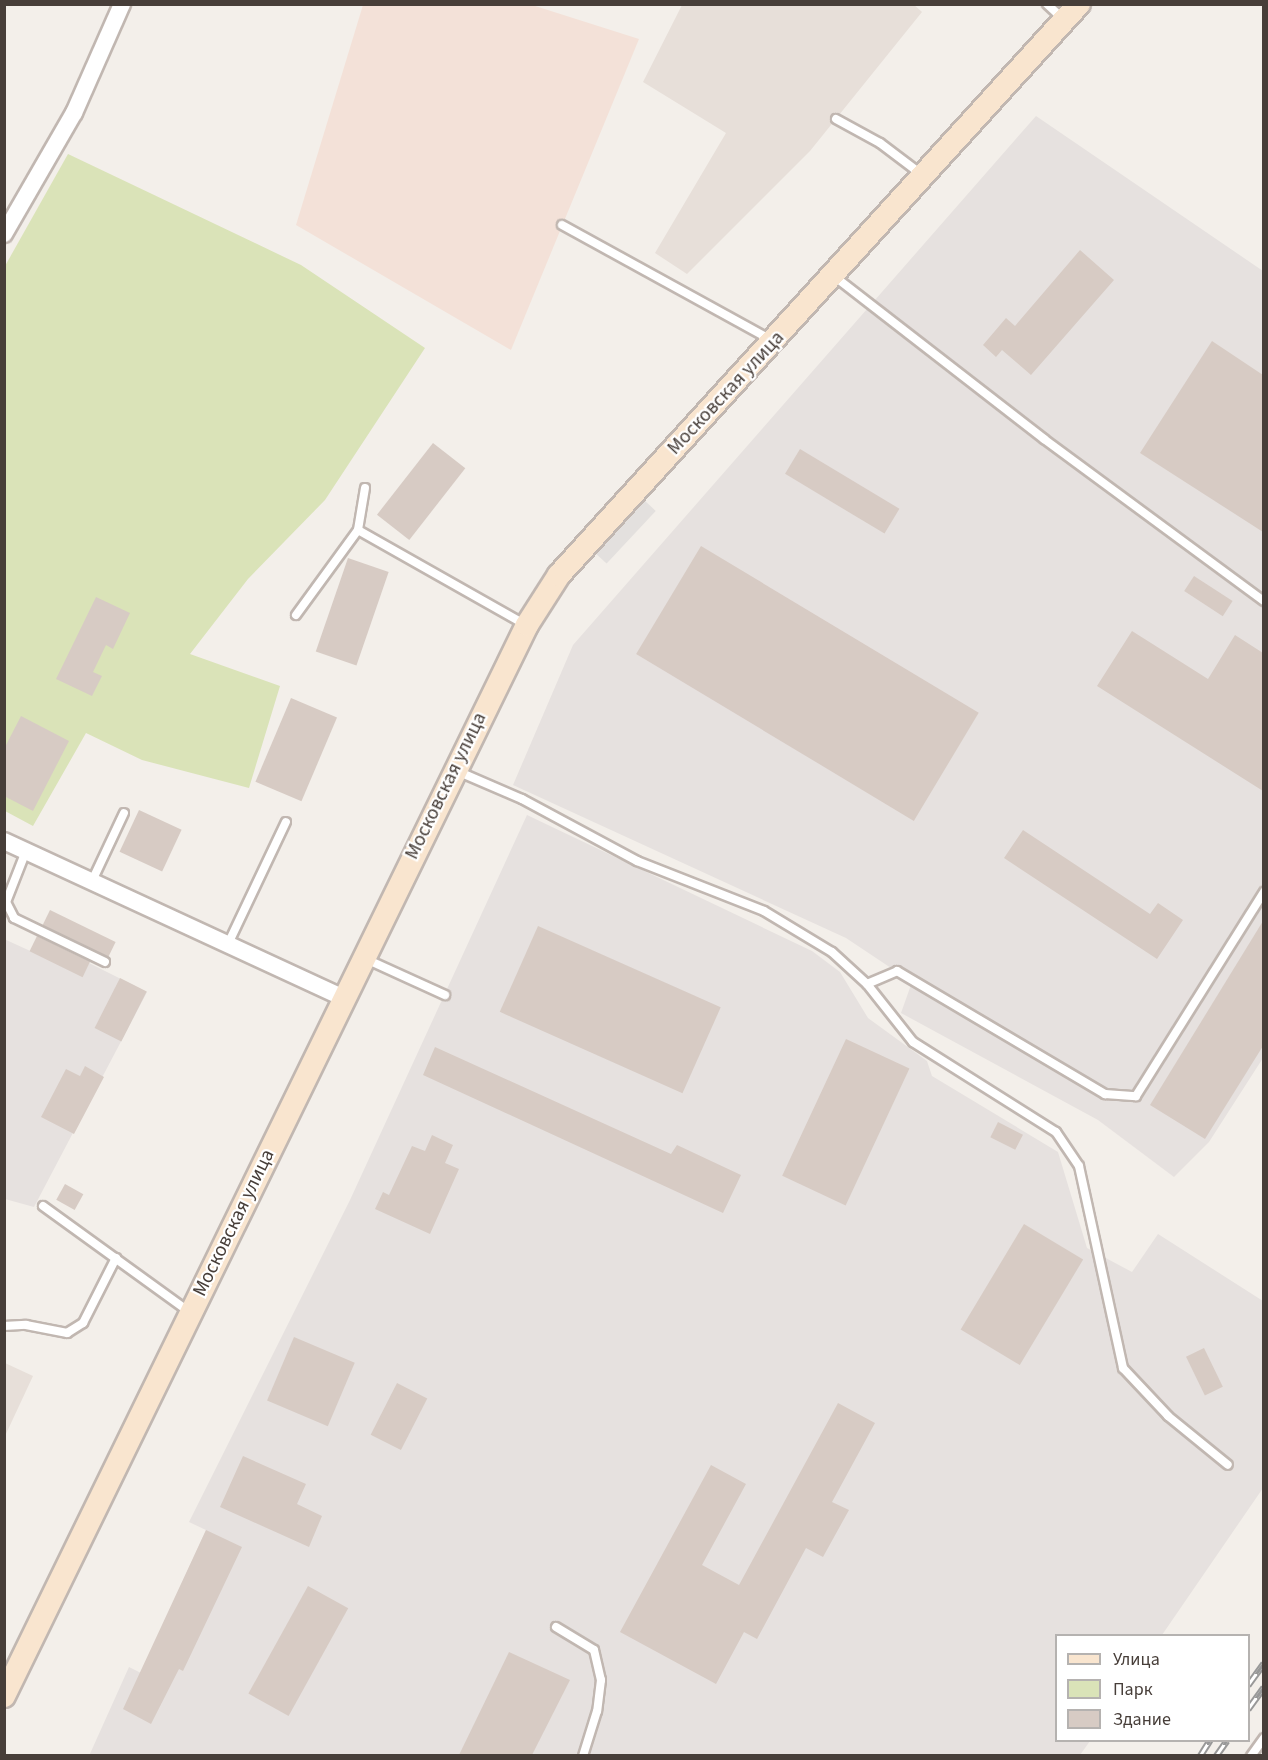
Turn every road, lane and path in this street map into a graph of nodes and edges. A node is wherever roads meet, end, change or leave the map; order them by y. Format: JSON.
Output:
{"nodes":[{"id":1,"x":122,"y":4,"type":"edge"},
{"id":2,"x":1047,"y":4,"type":"edge"},
{"id":3,"x":1072,"y":13,"type":"edge"},
{"id":4,"x":836,"y":119,"type":"dead end"},
{"id":5,"x":924,"y":176,"type":"junction"},
{"id":6,"x":562,"y":225,"type":"dead end"},
{"id":7,"x":4,"y":234,"type":"edge"},
{"id":8,"x":834,"y":276,"type":"junction"},
{"id":9,"x":774,"y":342,"type":"junction"},
{"id":10,"x":365,"y":488,"type":"dead end"},
{"id":11,"x":358,"y":530,"type":"junction"},
{"id":12,"x":1263,"y":601,"type":"edge"},
{"id":13,"x":296,"y":615,"type":"dead end"},
{"id":14,"x":527,"y":625,"type":"junction"},
{"id":15,"x":454,"y":770,"type":"junction"},
{"id":16,"x":124,"y":813,"type":"dead end"},
{"id":17,"x":286,"y":822,"type":"dead end"},
{"id":18,"x":4,"y":841,"type":"edge"},
{"id":19,"x":26,"y":851,"type":"junction"},
{"id":20,"x":92,"y":881,"type":"junction"},
{"id":21,"x":1263,"y":892,"type":"edge"},
{"id":22,"x":228,"y":944,"type":"junction"},
{"id":23,"x":362,"y":957,"type":"junction"},
{"id":24,"x":105,"y":962,"type":"dead end"},
{"id":25,"x":867,"y":984,"type":"junction"},
{"id":26,"x":445,"y":995,"type":"dead end"},
{"id":27,"x":342,"y":997,"type":"junction"},
{"id":28,"x":43,"y":1206,"type":"dead end"},
{"id":29,"x":116,"y":1258,"type":"junction"},
{"id":30,"x":191,"y":1313,"type":"junction"},
{"id":31,"x":4,"y":1326,"type":"edge"},
{"id":32,"x":1228,"y":1465,"type":"dead end"},
{"id":33,"x":556,"y":1627,"type":"dead end"},
{"id":34,"x":4,"y":1696,"type":"edge"},
{"id":35,"x":1263,"y":1738,"type":"edge"},
{"id":36,"x":584,"y":1755,"type":"edge"},
{"id":37,"x":1251,"y":1755,"type":"edge"}],
"edges":[{"from":1,"to":7,"type":"street"},
{"from":2,"to":3,"type":"lane"},
{"from":3,"to":5,"type":"main road","name":"Московская улица"},
{"from":4,"to":5,"type":"lane"},
{"from":5,"to":8,"type":"main road","name":"Московская улица"},
{"from":6,"to":9,"type":"lane"},
{"from":8,"to":9,"type":"main road","name":"Московская улица"},
{"from":8,"to":12,"type":"lane"},
{"from":9,"to":14,"type":"main road","name":"Московская улица"},
{"from":10,"to":11,"type":"lane"},
{"from":11,"to":13,"type":"lane"},
{"from":11,"to":14,"type":"lane"},
{"from":14,"to":15,"type":"main road","name":"Московская улица"},
{"from":15,"to":23,"type":"main road","name":"Московская улица"},
{"from":15,"to":25,"type":"lane"},
{"from":16,"to":20,"type":"lane"},
{"from":17,"to":22,"type":"lane"},
{"from":18,"to":19,"type":"street"},
{"from":19,"to":20,"type":"street"},
{"from":19,"to":24,"type":"lane"},
{"from":20,"to":22,"type":"street"},
{"from":21,"to":25,"type":"lane"},
{"from":22,"to":27,"type":"street"},
{"from":23,"to":26,"type":"lane"},
{"from":23,"to":27,"type":"main road","name":"Московская улица"},
{"from":25,"to":32,"type":"lane"},
{"from":27,"to":30,"type":"main road","name":"Московская улица"},
{"from":28,"to":29,"type":"lane"},
{"from":29,"to":30,"type":"lane"},
{"from":29,"to":31,"type":"lane"},
{"from":30,"to":34,"type":"main road","name":"Московская улица"},
{"from":33,"to":36,"type":"lane"},
{"from":35,"to":37,"type":"lane"}]}
